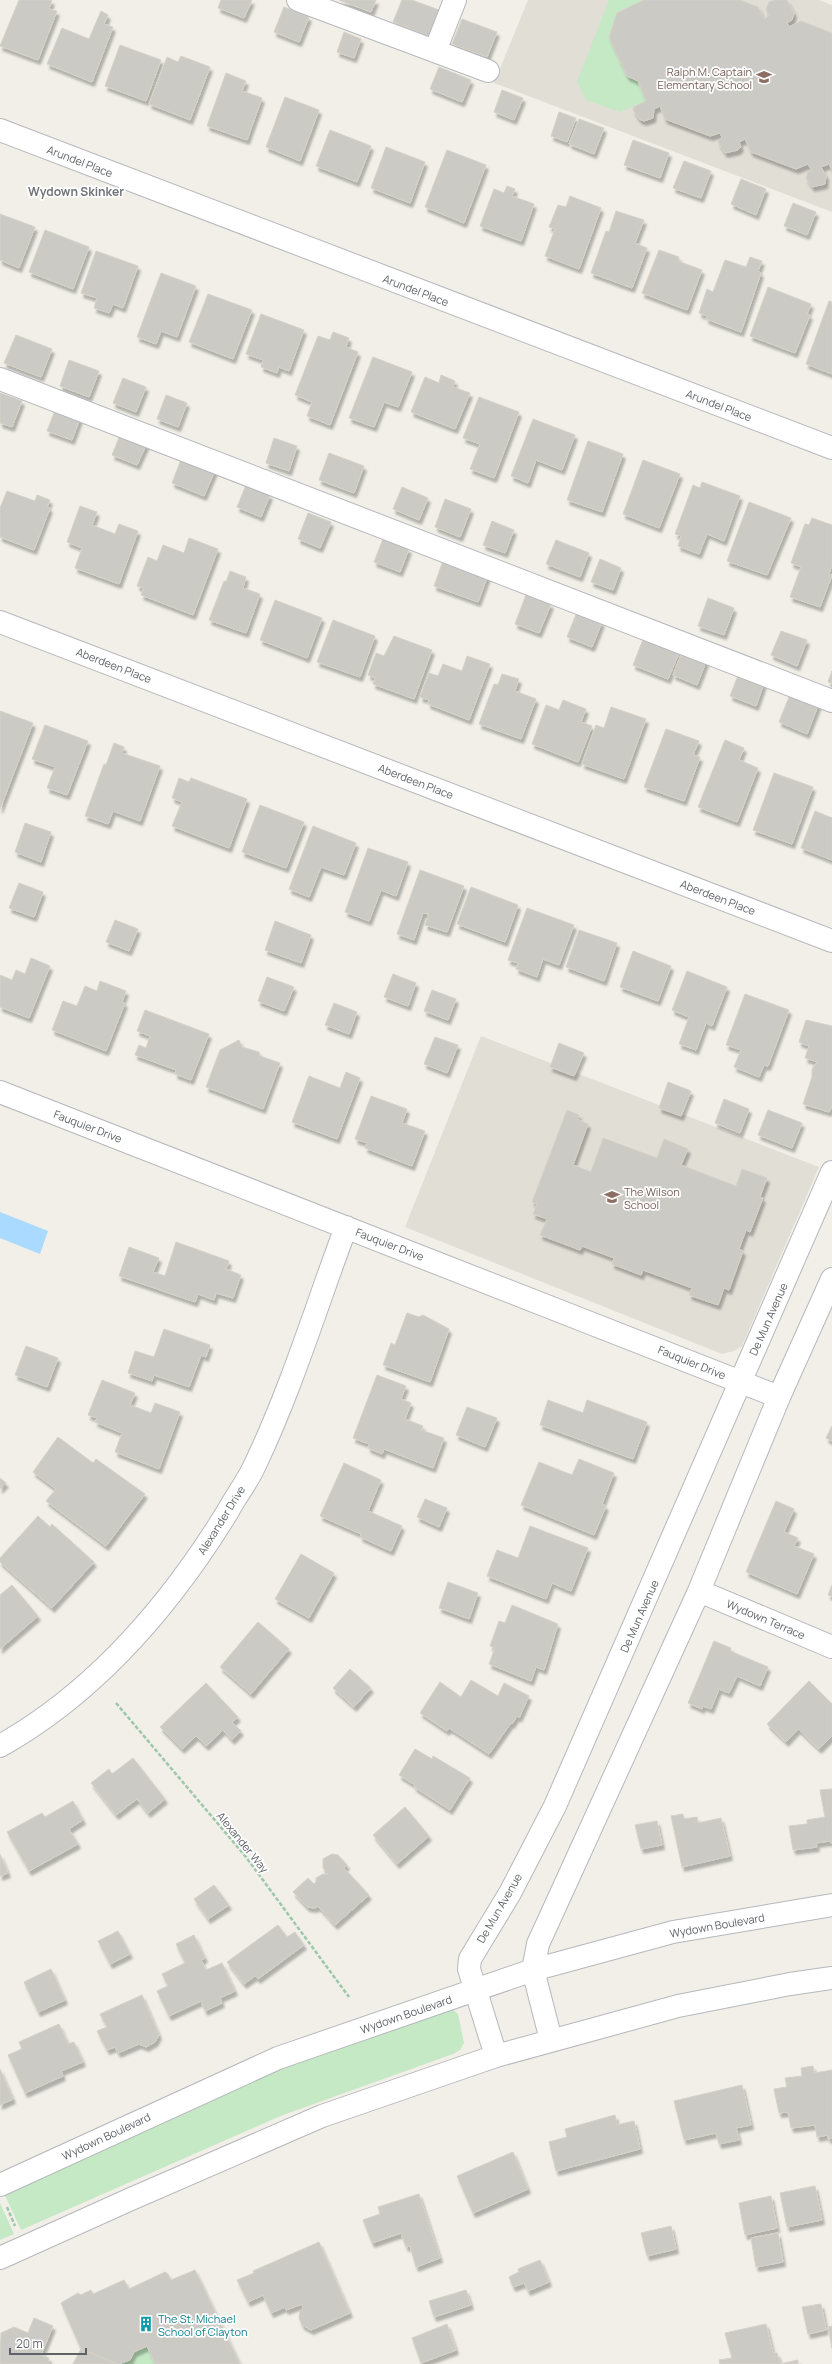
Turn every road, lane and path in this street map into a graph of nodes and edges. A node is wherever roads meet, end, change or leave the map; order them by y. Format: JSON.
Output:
{"nodes":[{"id":1,"x":298,"y":0,"type":"edge"},
{"id":2,"x":455,"y":0,"type":"edge"},
{"id":3,"x":435,"y":51,"type":"junction"},
{"id":4,"x":488,"y":71,"type":"dead end"},
{"id":5,"x":0,"y":130,"type":"edge"},
{"id":6,"x":0,"y":379,"type":"edge"},
{"id":7,"x":832,"y":448,"type":"edge"},
{"id":8,"x":0,"y":622,"type":"edge"},
{"id":9,"x":832,"y":701,"type":"edge"},
{"id":10,"x":832,"y":941,"type":"edge"},
{"id":11,"x":0,"y":1092,"type":"edge"},
{"id":12,"x":832,"y":1172,"type":"edge"},
{"id":13,"x":346,"y":1227,"type":"junction"},
{"id":14,"x":832,"y":1279,"type":"edge"},
{"id":15,"x":826,"y":1311,"type":"edge"},
{"id":16,"x":740,"y":1381,"type":"junction"},
{"id":17,"x":779,"y":1397,"type":"junction"},
{"id":18,"x":699,"y":1591,"type":"junction"},
{"id":19,"x":832,"y":1647,"type":"edge"},
{"id":20,"x":116,"y":1703,"type":"dead end"},
{"id":21,"x":0,"y":1746,"type":"edge"},
{"id":22,"x":832,"y":1905,"type":"edge"},
{"id":23,"x":533,"y":1970,"type":"junction"},
{"id":24,"x":832,"y":1978,"type":"edge"},
{"id":25,"x":475,"y":1990,"type":"junction"},
{"id":26,"x":349,"y":1997,"type":"dead end"},
{"id":27,"x":551,"y":2040,"type":"junction"},
{"id":28,"x":496,"y":2056,"type":"junction"},
{"id":29,"x":2,"y":2193,"type":"edge"},
{"id":30,"x":16,"y":2227,"type":"dead end"},
{"id":31,"x":0,"y":2258,"type":"edge"}],
"edges":[{"from":1,"to":3,"type":"street"},
{"from":2,"to":3,"type":"street"},
{"from":3,"to":4,"type":"street"},
{"from":5,"to":7,"type":"street","name":"Arundel Place"},
{"from":6,"to":9,"type":"street"},
{"from":8,"to":10,"type":"street","name":"Aberdeen Place"},
{"from":11,"to":13,"type":"street","name":"Fauquier Drive"},
{"from":12,"to":16,"type":"street","name":"De Mun Avenue"},
{"from":13,"to":16,"type":"street","name":"Fauquier Drive"},
{"from":13,"to":21,"type":"street","name":"Alexander Drive"},
{"from":14,"to":15,"type":"street"},
{"from":15,"to":17,"type":"street"},
{"from":16,"to":17,"type":"street","name":"Fauquier Drive"},
{"from":16,"to":25,"type":"street","name":"De Mun Avenue"},
{"from":17,"to":18,"type":"street"},
{"from":18,"to":19,"type":"street","name":"Wydown Terrace"},
{"from":18,"to":23,"type":"street"},
{"from":20,"to":26,"type":"path","name":"Alexander Way"},
{"from":22,"to":23,"type":"street","name":"Wydown Boulevard"},
{"from":23,"to":25,"type":"street","name":"Wydown Boulevard"},
{"from":23,"to":27,"type":"street"},
{"from":24,"to":27,"type":"street"},
{"from":25,"to":28,"type":"street","name":"De Mun Avenue"},
{"from":25,"to":29,"type":"street","name":"Wydown Boulevard"},
{"from":27,"to":28,"type":"street"},
{"from":28,"to":31,"type":"street"},
{"from":29,"to":30,"type":"path"}]}
